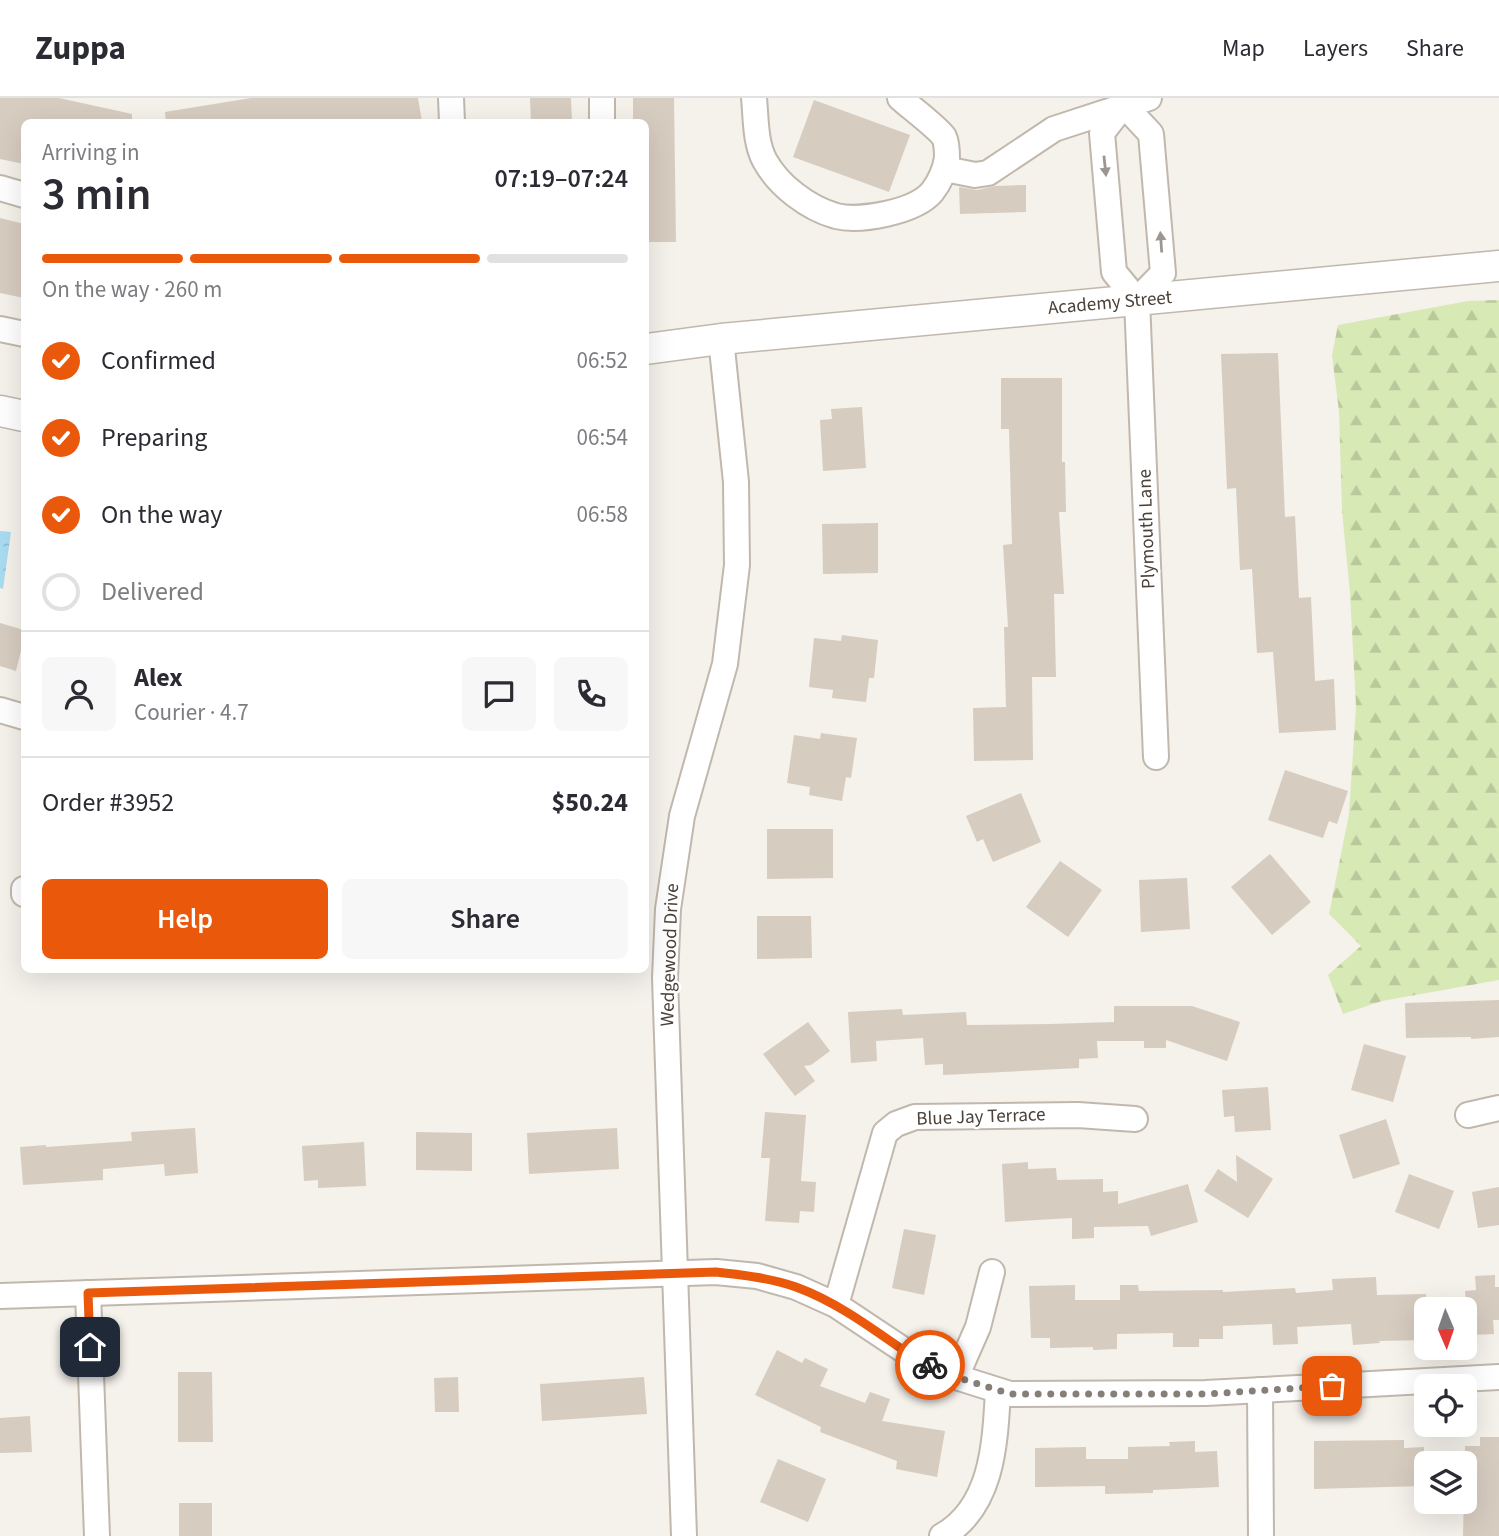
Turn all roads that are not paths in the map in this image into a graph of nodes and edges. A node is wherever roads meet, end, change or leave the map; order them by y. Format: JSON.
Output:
{"nodes":[{"id":1,"x":451,"y":98,"type":"edge"},
{"id":2,"x":602,"y":98,"type":"edge"},
{"id":3,"x":754,"y":98,"type":"edge"},
{"id":4,"x":900,"y":98,"type":"edge"},
{"id":5,"x":1149,"y":98,"type":"edge"},
{"id":6,"x":1123,"y":102,"type":"edge"},
{"id":7,"x":452,"y":119,"type":"edge"},
{"id":8,"x":602,"y":119,"type":"edge"},
{"id":9,"x":945,"y":169,"type":"junction"},
{"id":10,"x":0,"y":188,"type":"edge"},
{"id":11,"x":21,"y":194,"type":"edge"},
{"id":12,"x":1499,"y":266,"type":"edge"},
{"id":13,"x":1137,"y":300,"type":"junction"},
{"id":14,"x":0,"y":329,"type":"edge"},
{"id":15,"x":21,"y":333,"type":"edge"},
{"id":16,"x":720,"y":340,"type":"junction"},
{"id":17,"x":649,"y":349,"type":"edge"},
{"id":18,"x":0,"y":411,"type":"edge"},
{"id":19,"x":21,"y":415,"type":"edge"},
{"id":20,"x":0,"y":710,"type":"edge"},
{"id":21,"x":21,"y":716,"type":"edge"},
{"id":22,"x":1156,"y":757,"type":"dead end"},
{"id":23,"x":657,"y":922,"type":"edge"},
{"id":24,"x":1499,"y":1108,"type":"edge"},
{"id":25,"x":1468,"y":1115,"type":"dead end"},
{"id":26,"x":1135,"y":1119,"type":"dead end"},
{"id":27,"x":992,"y":1272,"type":"dead end"},
{"id":28,"x":676,"y":1274,"type":"junction"},
{"id":29,"x":88,"y":1293,"type":"junction"},
{"id":30,"x":0,"y":1296,"type":"edge"},
{"id":31,"x":836,"y":1306,"type":"junction"},
{"id":32,"x":956,"y":1377,"type":"junction"},
{"id":33,"x":1499,"y":1377,"type":"edge"},
{"id":34,"x":1259,"y":1390,"type":"junction"},
{"id":35,"x":998,"y":1391,"type":"junction"},
{"id":36,"x":97,"y":1536,"type":"edge"},
{"id":37,"x":684,"y":1536,"type":"edge"},
{"id":38,"x":942,"y":1536,"type":"edge"},
{"id":39,"x":1261,"y":1536,"type":"edge"}],
"edges":[{"from":1,"to":7,"type":"street"},
{"from":2,"to":8,"type":"street"},
{"from":3,"to":9,"type":"street"},
{"from":4,"to":9,"type":"street"},
{"from":5,"to":6,"type":"street"},
{"from":6,"to":9,"type":"street"},
{"from":6,"to":13,"type":"street","one_way":true},
{"from":13,"to":6,"type":"street","one_way":true},
{"from":10,"to":11,"type":"street"},
{"from":12,"to":13,"type":"street","name":"Academy Street"},
{"from":13,"to":16,"type":"street","name":"Academy Street"},
{"from":13,"to":22,"type":"street","name":"Plymouth Lane"},
{"from":14,"to":15,"type":"street"},
{"from":16,"to":17,"type":"street","name":"Academy Street"},
{"from":16,"to":23,"type":"street","name":"Wedgewood Drive"},
{"from":18,"to":19,"type":"street"},
{"from":20,"to":21,"type":"street"},
{"from":23,"to":28,"type":"street","name":"Wedgewood Drive"},
{"from":24,"to":25,"type":"street"},
{"from":26,"to":31,"type":"street","name":"Blue Jay Terrace"},
{"from":27,"to":32,"type":"street"},
{"from":28,"to":29,"type":"street"},
{"from":28,"to":31,"type":"street"},
{"from":28,"to":37,"type":"street","name":"Wedgewood Drive"},
{"from":29,"to":30,"type":"street"},
{"from":29,"to":36,"type":"street"},
{"from":31,"to":32,"type":"street"},
{"from":32,"to":35,"type":"street"},
{"from":33,"to":34,"type":"street"},
{"from":34,"to":35,"type":"street"},
{"from":34,"to":39,"type":"street"},
{"from":35,"to":38,"type":"street"}]}
